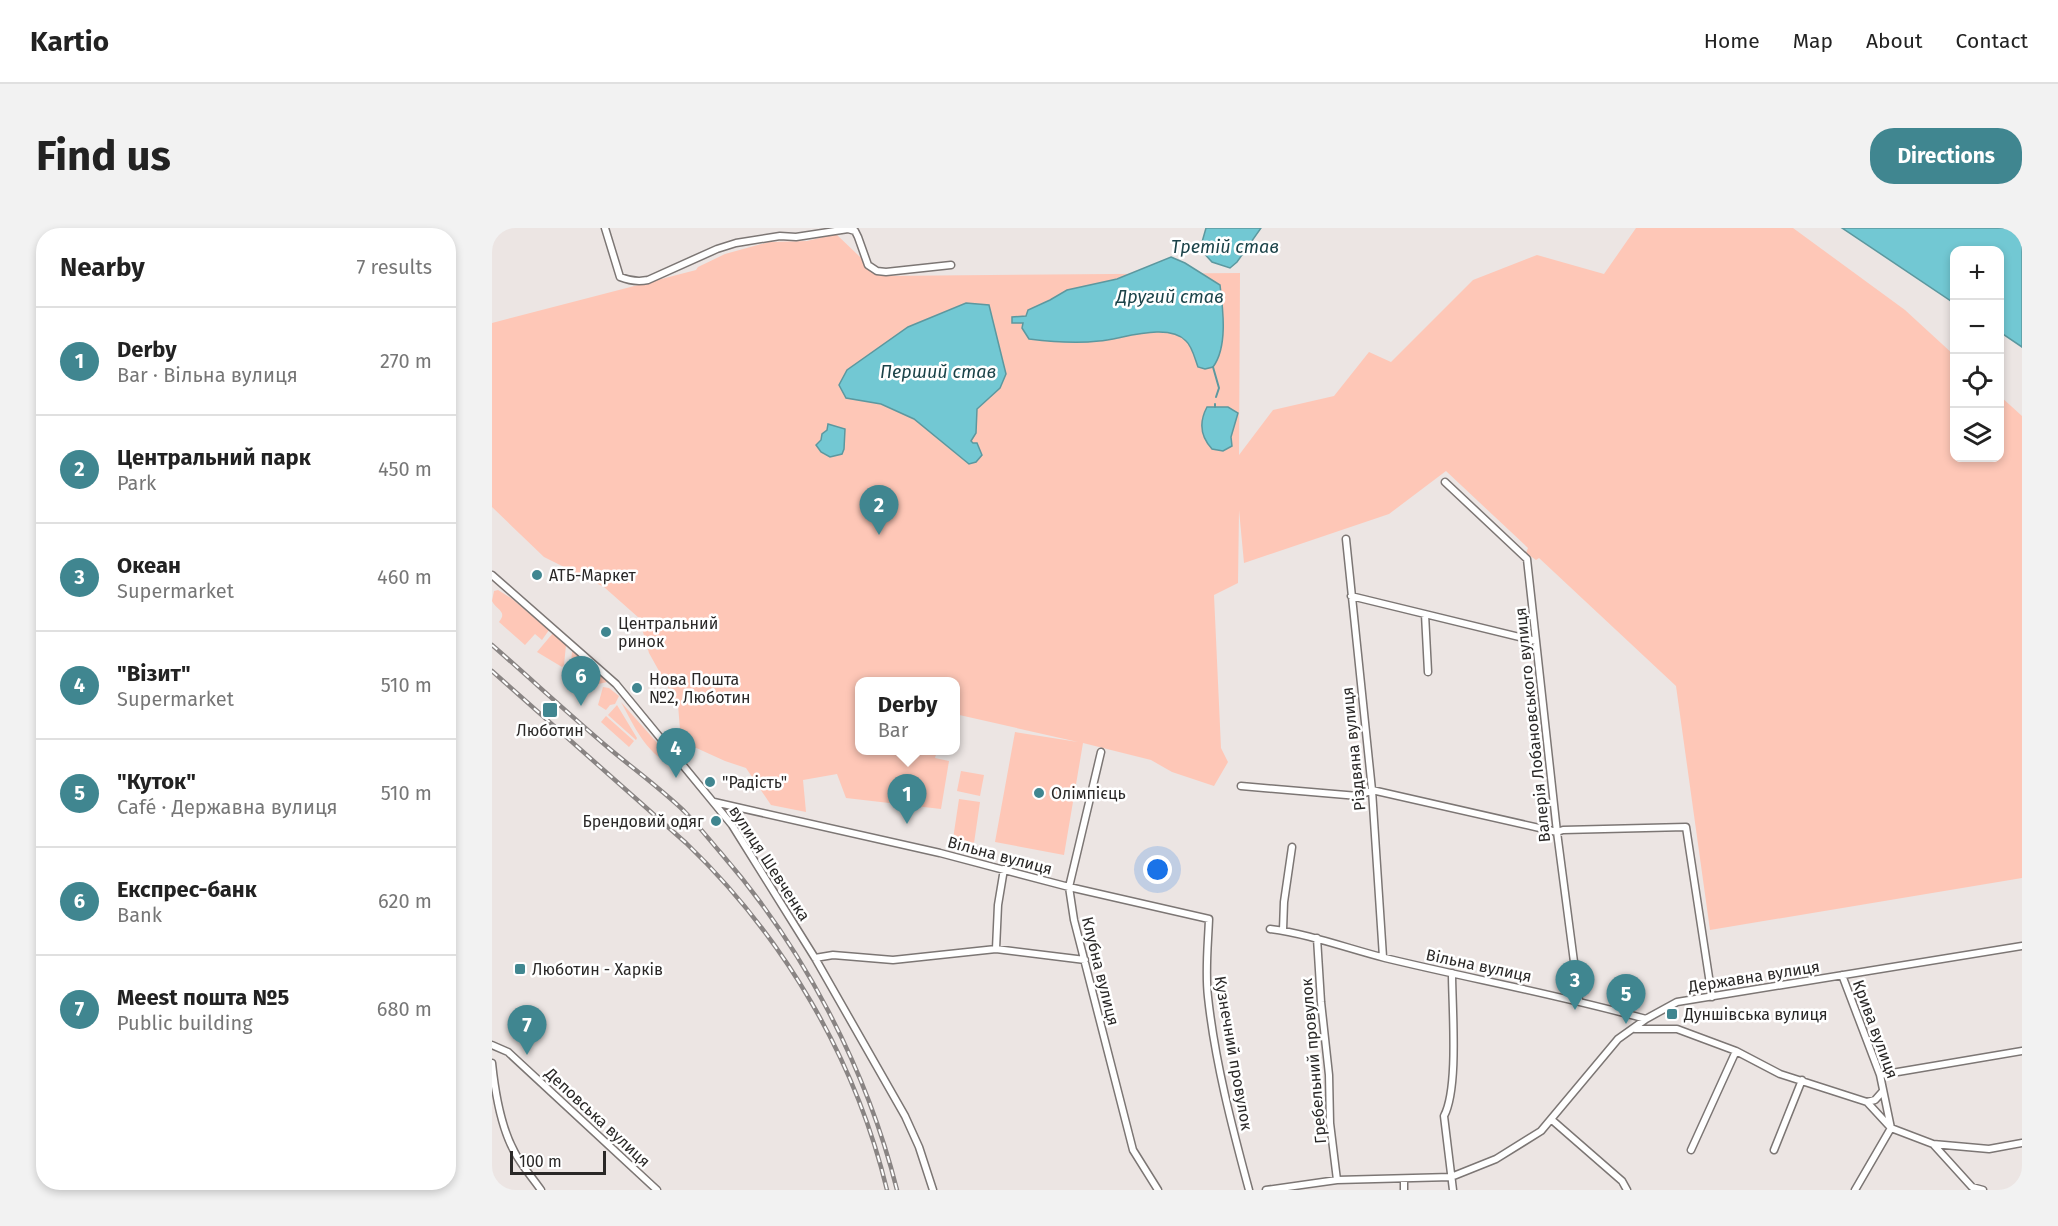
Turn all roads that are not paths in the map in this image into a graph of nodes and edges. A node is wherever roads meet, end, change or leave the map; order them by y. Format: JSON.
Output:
{"nodes":[{"id":1,"x":605,"y":228,"type":"edge"},
{"id":2,"x":951,"y":265,"type":"dead end"},
{"id":3,"x":1445,"y":482,"type":"dead end"},
{"id":4,"x":1346,"y":539,"type":"dead end"},
{"id":5,"x":492,"y":575,"type":"edge"},
{"id":6,"x":1351,"y":596,"type":"junction"},
{"id":7,"x":1425,"y":614,"type":"junction"},
{"id":8,"x":1536,"y":641,"type":"junction"},
{"id":9,"x":1428,"y":672,"type":"dead end"},
{"id":10,"x":1101,"y":752,"type":"dead end"},
{"id":11,"x":1241,"y":786,"type":"dead end"},
{"id":12,"x":1372,"y":790,"type":"junction"},
{"id":13,"x":714,"y":802,"type":"junction"},
{"id":14,"x":1557,"y":832,"type":"junction"},
{"id":15,"x":1292,"y":846,"type":"dead end"},
{"id":16,"x":1004,"y":869,"type":"junction"},
{"id":17,"x":1069,"y":887,"type":"junction"},
{"id":18,"x":1209,"y":919,"type":"joint"},
{"id":19,"x":1270,"y":928,"type":"dead end"},
{"id":20,"x":1283,"y":930,"type":"junction"},
{"id":21,"x":1317,"y":938,"type":"junction"},
{"id":22,"x":2022,"y":946,"type":"edge"},
{"id":23,"x":996,"y":949,"type":"junction"},
{"id":24,"x":1383,"y":957,"type":"junction"},
{"id":25,"x":815,"y":958,"type":"junction"},
{"id":26,"x":1085,"y":960,"type":"junction"},
{"id":27,"x":1452,"y":973,"type":"junction"},
{"id":28,"x":1842,"y":975,"type":"junction"},
{"id":29,"x":1712,"y":996,"type":"junction"},
{"id":30,"x":1579,"y":1000,"type":"junction"},
{"id":31,"x":1647,"y":1019,"type":"junction"},
{"id":32,"x":1635,"y":1029,"type":"junction"},
{"id":33,"x":492,"y":1045,"type":"edge"},
{"id":34,"x":1736,"y":1051,"type":"junction"},
{"id":35,"x":2022,"y":1051,"type":"edge"},
{"id":36,"x":492,"y":1063,"type":"edge"},
{"id":37,"x":1880,"y":1074,"type":"junction"},
{"id":38,"x":1802,"y":1080,"type":"junction"},
{"id":39,"x":1883,"y":1090,"type":"junction"},
{"id":40,"x":1867,"y":1102,"type":"junction"},
{"id":41,"x":1552,"y":1120,"type":"junction"},
{"id":42,"x":1891,"y":1128,"type":"junction"},
{"id":43,"x":2022,"y":1143,"type":"edge"},
{"id":44,"x":1933,"y":1144,"type":"junction"},
{"id":45,"x":1691,"y":1150,"type":"dead end"},
{"id":46,"x":1774,"y":1150,"type":"dead end"},
{"id":47,"x":1451,"y":1177,"type":"junction"},
{"id":48,"x":1404,"y":1179,"type":"junction"},
{"id":49,"x":1337,"y":1180,"type":"junction"},
{"id":50,"x":1292,"y":1188,"type":"edge"},
{"id":51,"x":1973,"y":1189,"type":"edge"},
{"id":52,"x":541,"y":1190,"type":"edge"},
{"id":53,"x":657,"y":1190,"type":"edge"},
{"id":54,"x":933,"y":1190,"type":"edge"},
{"id":55,"x":1158,"y":1190,"type":"edge"},
{"id":56,"x":1249,"y":1190,"type":"edge"},
{"id":57,"x":1266,"y":1190,"type":"edge"},
{"id":58,"x":1404,"y":1190,"type":"edge"},
{"id":59,"x":1453,"y":1190,"type":"edge"},
{"id":60,"x":1627,"y":1190,"type":"edge"},
{"id":61,"x":1855,"y":1190,"type":"edge"},
{"id":62,"x":1983,"y":1190,"type":"edge"}],
"edges":[{"from":1,"to":2,"type":"street"},
{"from":3,"to":8,"type":"street","name":"Валерія Лобановського вулиця"},
{"from":4,"to":6,"type":"street","name":"Різдвяна вулиця"},
{"from":5,"to":13,"type":"street","name":"вулиця Шевченка"},
{"from":6,"to":7,"type":"street"},
{"from":6,"to":12,"type":"street","name":"Різдвяна вулиця"},
{"from":7,"to":8,"type":"street"},
{"from":7,"to":9,"type":"street"},
{"from":8,"to":14,"type":"street","name":"Валерія Лобановського вулиця"},
{"from":10,"to":17,"type":"street","name":"Клубна вулиця"},
{"from":11,"to":12,"type":"street"},
{"from":12,"to":14,"type":"street"},
{"from":12,"to":24,"type":"street","name":"Різдвяна вулиця"},
{"from":13,"to":16,"type":"street","name":"Вільна вулиця"},
{"from":13,"to":25,"type":"street","name":"вулиця Шевченка"},
{"from":14,"to":29,"type":"street"},
{"from":14,"to":30,"type":"street","name":"Валерія Лобановського вулиця"},
{"from":15,"to":20,"type":"street"},
{"from":16,"to":17,"type":"street","name":"Вільна вулиця"},
{"from":16,"to":23,"type":"street"},
{"from":17,"to":18,"type":"street","name":"Вільна вулиця"},
{"from":17,"to":26,"type":"street","name":"Клубна вулиця"},
{"from":18,"to":56,"type":"street","name":"Кузнечний провулок"},
{"from":19,"to":20,"type":"street","name":"Вільна вулиця"},
{"from":20,"to":21,"type":"street","name":"Вільна вулиця"},
{"from":21,"to":24,"type":"street","name":"Вільна вулиця"},
{"from":21,"to":49,"type":"street","name":"Гребельний провулок"},
{"from":22,"to":28,"type":"street","name":"Державна вулиця"},
{"from":23,"to":25,"type":"street"},
{"from":23,"to":26,"type":"street"},
{"from":24,"to":27,"type":"street","name":"Вільна вулиця"},
{"from":25,"to":54,"type":"street","name":"вулиця Шевченка"},
{"from":26,"to":55,"type":"street","name":"Клубна вулиця"},
{"from":27,"to":30,"type":"street","name":"Вільна вулиця"},
{"from":27,"to":47,"type":"street"},
{"from":28,"to":29,"type":"street","name":"Державна вулиця"},
{"from":28,"to":37,"type":"street","name":"Крива вулиця"},
{"from":29,"to":31,"type":"street","name":"Державна вулиця"},
{"from":30,"to":31,"type":"street","name":"Вільна вулиця"},
{"from":31,"to":32,"type":"street","name":"Державна вулиця"},
{"from":32,"to":34,"type":"street"},
{"from":32,"to":41,"type":"street","name":"Державна вулиця"},
{"from":33,"to":53,"type":"street","name":"Деповська вулиця"},
{"from":34,"to":38,"type":"street"},
{"from":34,"to":45,"type":"street"},
{"from":35,"to":37,"type":"street"},
{"from":36,"to":52,"type":"street"},
{"from":37,"to":39,"type":"street","name":"Крива вулиця"},
{"from":38,"to":40,"type":"street"},
{"from":38,"to":46,"type":"street"},
{"from":39,"to":40,"type":"street"},
{"from":39,"to":42,"type":"street","name":"Крива вулиця"},
{"from":40,"to":42,"type":"street"},
{"from":41,"to":47,"type":"street","name":"Державна вулиця"},
{"from":41,"to":60,"type":"street"},
{"from":42,"to":44,"type":"street"},
{"from":42,"to":61,"type":"street"},
{"from":43,"to":44,"type":"street"},
{"from":44,"to":51,"type":"street"},
{"from":47,"to":48,"type":"street","name":"Державна вулиця"},
{"from":47,"to":59,"type":"street"},
{"from":48,"to":49,"type":"street","name":"Державна вулиця"},
{"from":48,"to":58,"type":"street"},
{"from":49,"to":50,"type":"street","name":"Державна вулиця"},
{"from":50,"to":57,"type":"street","name":"Державна вулиця"},
{"from":51,"to":62,"type":"street"}]}
